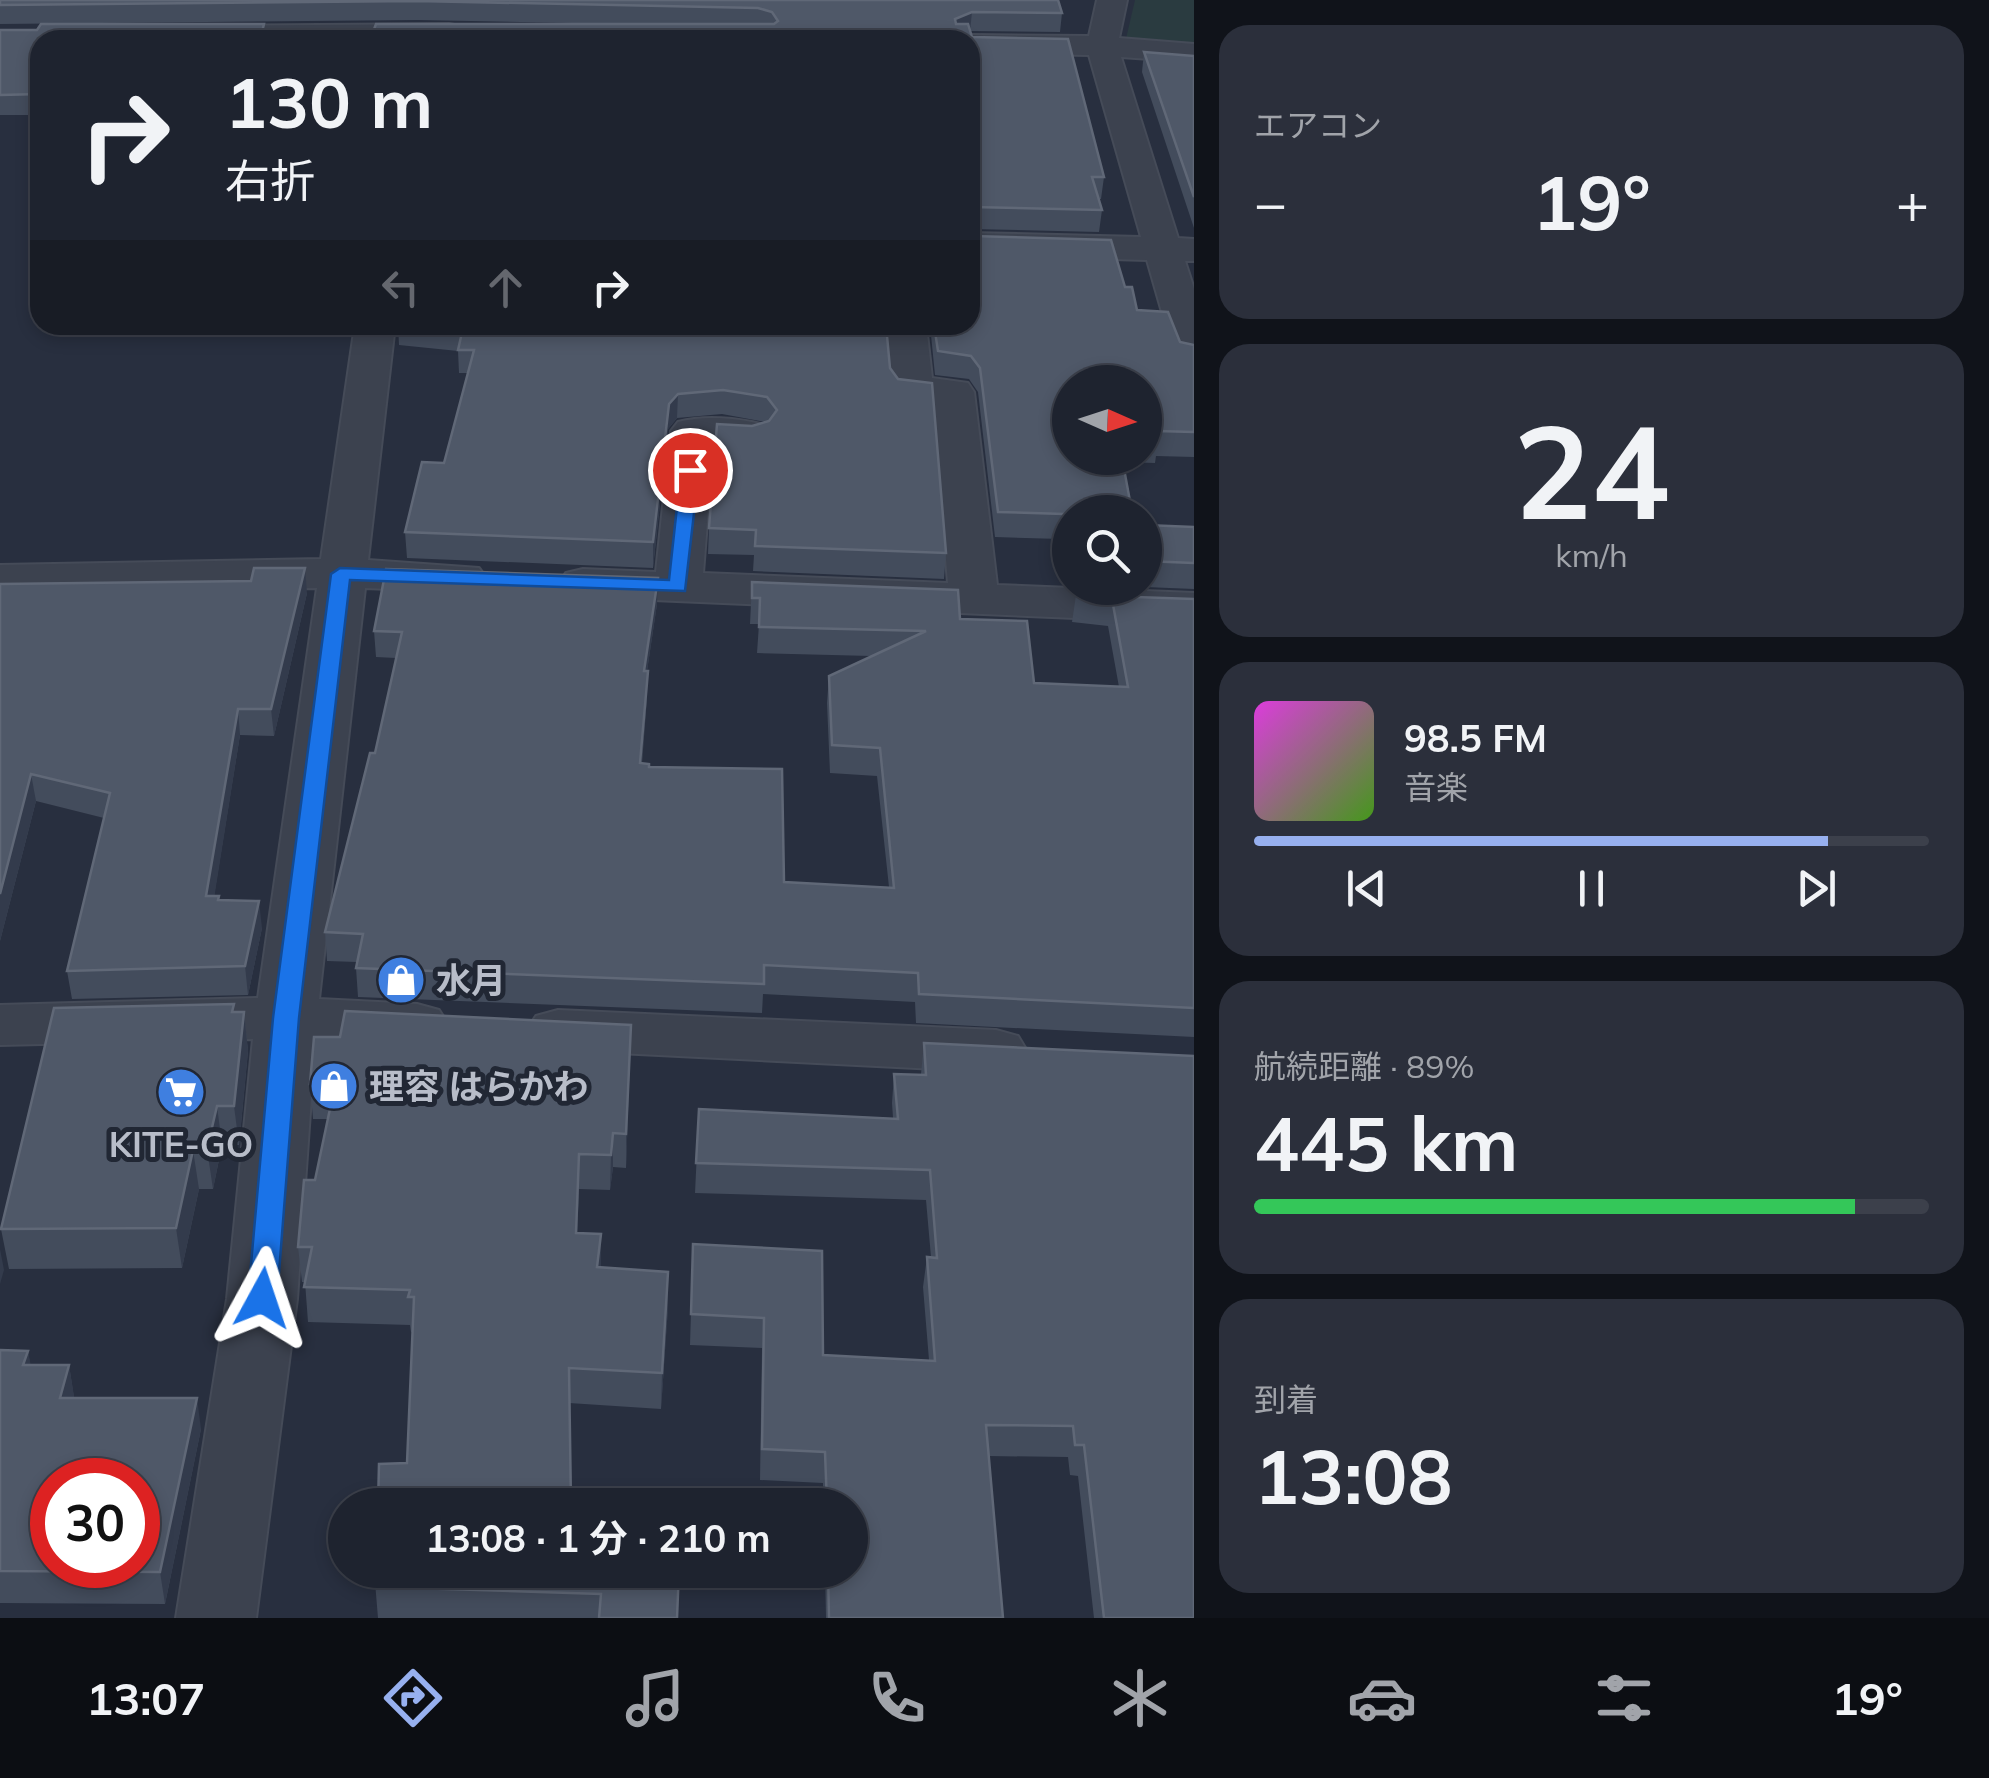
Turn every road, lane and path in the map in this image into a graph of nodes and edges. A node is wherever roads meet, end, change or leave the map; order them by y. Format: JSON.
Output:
{"nodes":[{"id":1,"x":424,"y":0,"type":"edge"},
{"id":2,"x":1112,"y":0,"type":"edge"},
{"id":3,"x":418,"y":30,"type":"edge"},
{"id":4,"x":980,"y":44,"type":"edge"},
{"id":5,"x":1102,"y":46,"type":"junction"},
{"id":6,"x":1194,"y":53,"type":"edge"},
{"id":7,"x":980,"y":244,"type":"edge"},
{"id":8,"x":1179,"y":250,"type":"edge"},
{"id":9,"x":385,"y":335,"type":"edge"},
{"id":10,"x":907,"y":335,"type":"edge"},
{"id":11,"x":1194,"y":354,"type":"edge"},
{"id":12,"x":750,"y":434,"type":"edge"},
{"id":13,"x":340,"y":574,"type":"junction"},
{"id":14,"x":0,"y":579,"type":"edge"},
{"id":15,"x":678,"y":587,"type":"junction"},
{"id":16,"x":974,"y":599,"type":"junction"},
{"id":17,"x":1194,"y":608,"type":"edge"},
{"id":18,"x":286,"y":1018,"type":"junction"},
{"id":19,"x":0,"y":1024,"type":"edge"},
{"id":20,"x":1056,"y":1054,"type":"edge"},
{"id":21,"x":216,"y":1618,"type":"edge"}],
"edges":[{"from":1,"to":3,"type":"street"},
{"from":2,"to":5,"type":"street"},
{"from":4,"to":5,"type":"street"},
{"from":5,"to":6,"type":"street"},
{"from":5,"to":8,"type":"street"},
{"from":7,"to":8,"type":"street"},
{"from":8,"to":11,"type":"street"},
{"from":9,"to":13,"type":"street"},
{"from":10,"to":16,"type":"street"},
{"from":12,"to":15,"type":"street"},
{"from":13,"to":14,"type":"street"},
{"from":13,"to":15,"type":"street"},
{"from":13,"to":18,"type":"street"},
{"from":15,"to":16,"type":"street"},
{"from":16,"to":17,"type":"street"},
{"from":18,"to":19,"type":"street"},
{"from":18,"to":20,"type":"street"},
{"from":18,"to":21,"type":"street"}]}
